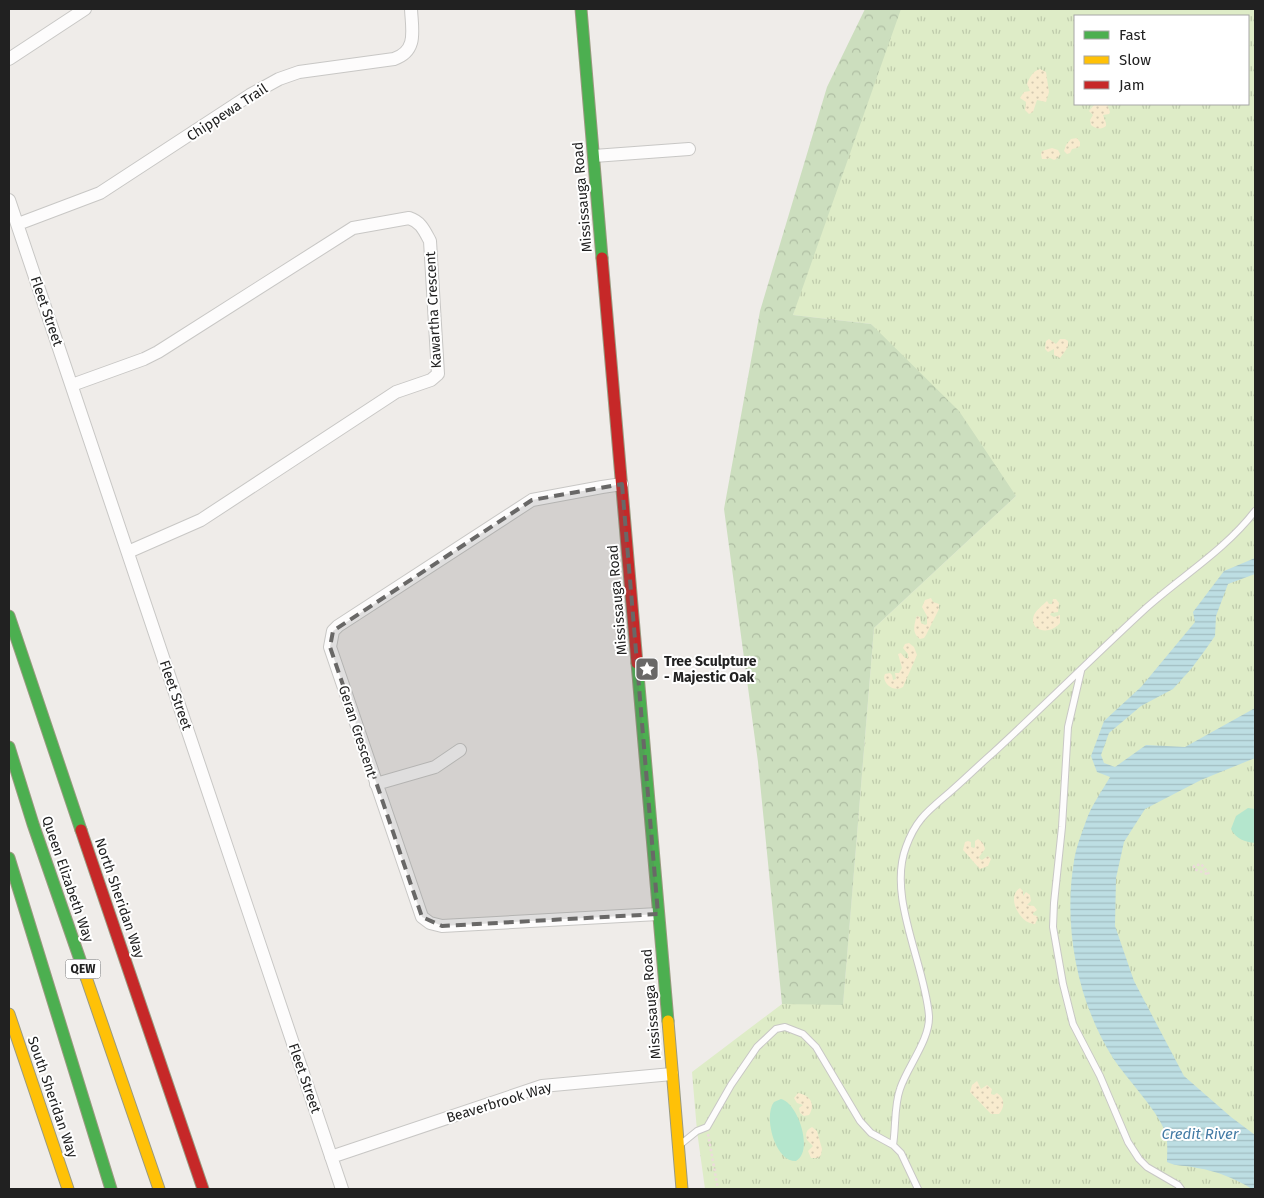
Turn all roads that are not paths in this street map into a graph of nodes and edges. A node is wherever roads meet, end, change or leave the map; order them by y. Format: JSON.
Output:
{"nodes":[{"id":1,"x":84,"y":9,"type":"edge"},
{"id":2,"x":411,"y":9,"type":"edge"},
{"id":3,"x":581,"y":9,"type":"edge"},
{"id":4,"x":9,"y":58,"type":"edge"},
{"id":5,"x":689,"y":149,"type":"dead end"},
{"id":6,"x":594,"y":156,"type":"junction"},
{"id":7,"x":9,"y":200,"type":"edge"},
{"id":8,"x":18,"y":224,"type":"junction"},
{"id":9,"x":72,"y":385,"type":"junction"},
{"id":10,"x":622,"y":484,"type":"junction"},
{"id":11,"x":1255,"y":511,"type":"edge"},
{"id":12,"x":128,"y":552,"type":"junction"},
{"id":13,"x":9,"y":616,"type":"edge"},
{"id":14,"x":1082,"y":669,"type":"junction"},
{"id":15,"x":9,"y":747,"type":"edge"},
{"id":16,"x":460,"y":750,"type":"dead end"},
{"id":17,"x":376,"y":784,"type":"junction"},
{"id":18,"x":9,"y":858,"type":"edge"},
{"id":19,"x":658,"y":914,"type":"junction"},
{"id":20,"x":9,"y":1014,"type":"edge"},
{"id":21,"x":672,"y":1074,"type":"junction"},
{"id":22,"x":893,"y":1145,"type":"junction"},
{"id":23,"x":678,"y":1146,"type":"junction"},
{"id":24,"x":331,"y":1157,"type":"junction"},
{"id":25,"x":68,"y":1189,"type":"edge"},
{"id":26,"x":111,"y":1189,"type":"edge"},
{"id":27,"x":159,"y":1189,"type":"edge"},
{"id":28,"x":203,"y":1189,"type":"edge"},
{"id":29,"x":342,"y":1189,"type":"edge"},
{"id":30,"x":682,"y":1189,"type":"edge"},
{"id":31,"x":918,"y":1189,"type":"edge"},
{"id":32,"x":1181,"y":1189,"type":"edge"}],
"edges":[{"from":1,"to":4,"type":"street"},
{"from":2,"to":8,"type":"street","name":"Chippewa Trail"},
{"from":3,"to":6,"type":"main road","name":"Mississauga Road"},
{"from":5,"to":6,"type":"street"},
{"from":6,"to":10,"type":"main road","name":"Mississauga Road"},
{"from":7,"to":8,"type":"street","name":"Fleet Street"},
{"from":8,"to":9,"type":"street","name":"Fleet Street"},
{"from":9,"to":12,"type":"street","name":"Fleet Street"},
{"from":9,"to":12,"type":"street","name":"Kawartha Crescent"},
{"from":10,"to":17,"type":"street","name":"Geran Crescent"},
{"from":10,"to":19,"type":"main road","name":"Mississauga Road"},
{"from":11,"to":14,"type":"lane"},
{"from":12,"to":24,"type":"street","name":"Fleet Street"},
{"from":13,"to":28,"type":"main road","name":"North Sheridan Way"},
{"from":14,"to":22,"type":"lane"},
{"from":14,"to":32,"type":"lane"},
{"from":15,"to":27,"type":"main road","name":"Queen Elizabeth Way","number":"QEW"},
{"from":16,"to":17,"type":"street"},
{"from":17,"to":19,"type":"street","name":"Geran Crescent"},
{"from":18,"to":26,"type":"main road","number":"QEW"},
{"from":19,"to":21,"type":"main road","name":"Mississauga Road"},
{"from":20,"to":25,"type":"main road","name":"South Sheridan Way"},
{"from":21,"to":23,"type":"main road","name":"Mississauga Road"},
{"from":21,"to":24,"type":"street","name":"Beaverbrook Way"},
{"from":22,"to":23,"type":"lane"},
{"from":22,"to":31,"type":"lane"},
{"from":23,"to":30,"type":"main road","name":"Mississauga Road"},
{"from":24,"to":29,"type":"street","name":"Fleet Street"}]}
